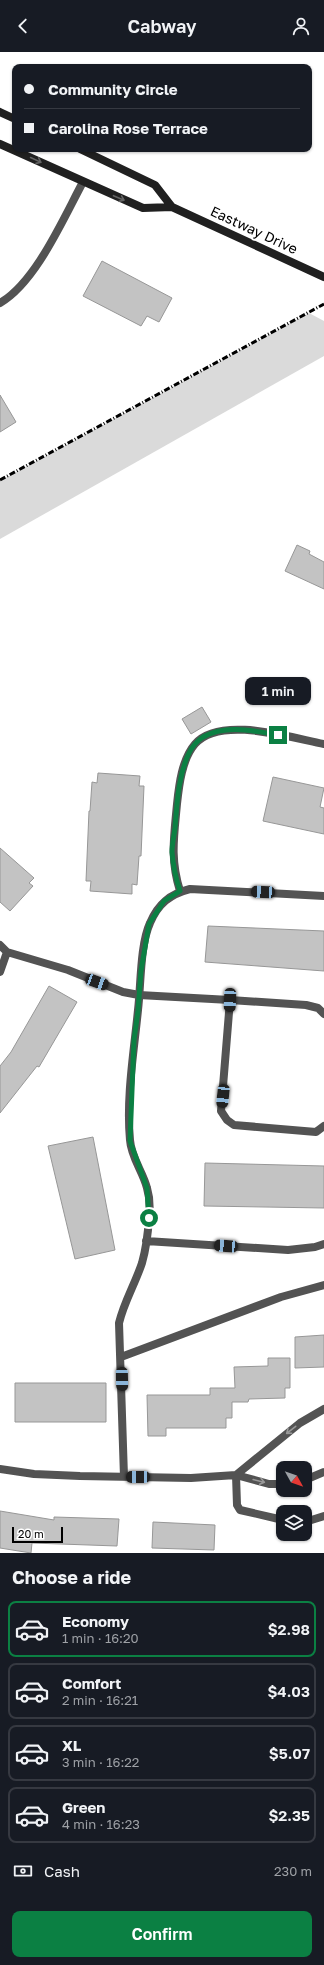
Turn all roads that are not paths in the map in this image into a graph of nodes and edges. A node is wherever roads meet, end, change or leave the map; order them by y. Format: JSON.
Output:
{"nodes":[{"id":1,"x":0,"y":112,"type":"edge"},
{"id":2,"x":12,"y":117,"type":"edge"},
{"id":3,"x":0,"y":144,"type":"edge"},
{"id":4,"x":12,"y":149,"type":"edge"},
{"id":5,"x":17,"y":152,"type":"edge"},
{"id":6,"x":86,"y":152,"type":"edge"},
{"id":7,"x":83,"y":182,"type":"junction"},
{"id":8,"x":172,"y":207,"type":"junction"},
{"id":9,"x":324,"y":277,"type":"edge"},
{"id":10,"x":0,"y":303,"type":"edge"},
{"id":11,"x":324,"y":744,"type":"edge"},
{"id":12,"x":180,"y":891,"type":"junction"},
{"id":13,"x":324,"y":896,"type":"edge"},
{"id":14,"x":0,"y":945,"type":"edge"},
{"id":15,"x":7,"y":952,"type":"junction"},
{"id":16,"x":0,"y":972,"type":"edge"},
{"id":17,"x":139,"y":995,"type":"junction"},
{"id":18,"x":230,"y":1000,"type":"junction"},
{"id":19,"x":324,"y":1014,"type":"edge"},
{"id":20,"x":324,"y":1126,"type":"edge"},
{"id":21,"x":146,"y":1241,"type":"junction"},
{"id":22,"x":324,"y":1244,"type":"edge"},
{"id":23,"x":324,"y":1286,"type":"edge"},
{"id":24,"x":121,"y":1357,"type":"junction"},
{"id":25,"x":324,"y":1409,"type":"edge"},
{"id":26,"x":0,"y":1469,"type":"edge"},
{"id":27,"x":324,"y":1472,"type":"edge"},
{"id":28,"x":236,"y":1475,"type":"junction"},
{"id":29,"x":124,"y":1477,"type":"junction"},
{"id":30,"x":312,"y":1477,"type":"edge"},
{"id":31,"x":276,"y":1484,"type":"edge"},
{"id":32,"x":324,"y":1516,"type":"edge"},
{"id":33,"x":276,"y":1518,"type":"edge"},
{"id":34,"x":312,"y":1520,"type":"edge"}],
"edges":[{"from":1,"to":2,"type":"main road"},
{"from":3,"to":4,"type":"main road","name":"Eastway Drive","one_way":true},
{"from":5,"to":7,"type":"main road","name":"Eastway Drive","one_way":true},
{"from":6,"to":8,"type":"main road","name":"Eastway Drive"},
{"from":7,"to":8,"type":"main road","name":"Eastway Drive","one_way":true},
{"from":7,"to":10,"type":"street"},
{"from":8,"to":9,"type":"main road","name":"Eastway Drive"},
{"from":11,"to":12,"type":"street"},
{"from":12,"to":13,"type":"street"},
{"from":12,"to":17,"type":"street"},
{"from":14,"to":15,"type":"street"},
{"from":15,"to":16,"type":"street"},
{"from":15,"to":17,"type":"street"},
{"from":17,"to":18,"type":"street"},
{"from":17,"to":21,"type":"street"},
{"from":18,"to":19,"type":"street"},
{"from":18,"to":20,"type":"street"},
{"from":21,"to":22,"type":"street"},
{"from":21,"to":24,"type":"street"},
{"from":23,"to":24,"type":"street"},
{"from":24,"to":29,"type":"street"},
{"from":25,"to":28,"type":"street","one_way":true},
{"from":26,"to":29,"type":"street"},
{"from":27,"to":30,"type":"street"},
{"from":28,"to":29,"type":"street"},
{"from":28,"to":31,"type":"street","one_way":true},
{"from":28,"to":33,"type":"street"},
{"from":32,"to":34,"type":"street"}]}
